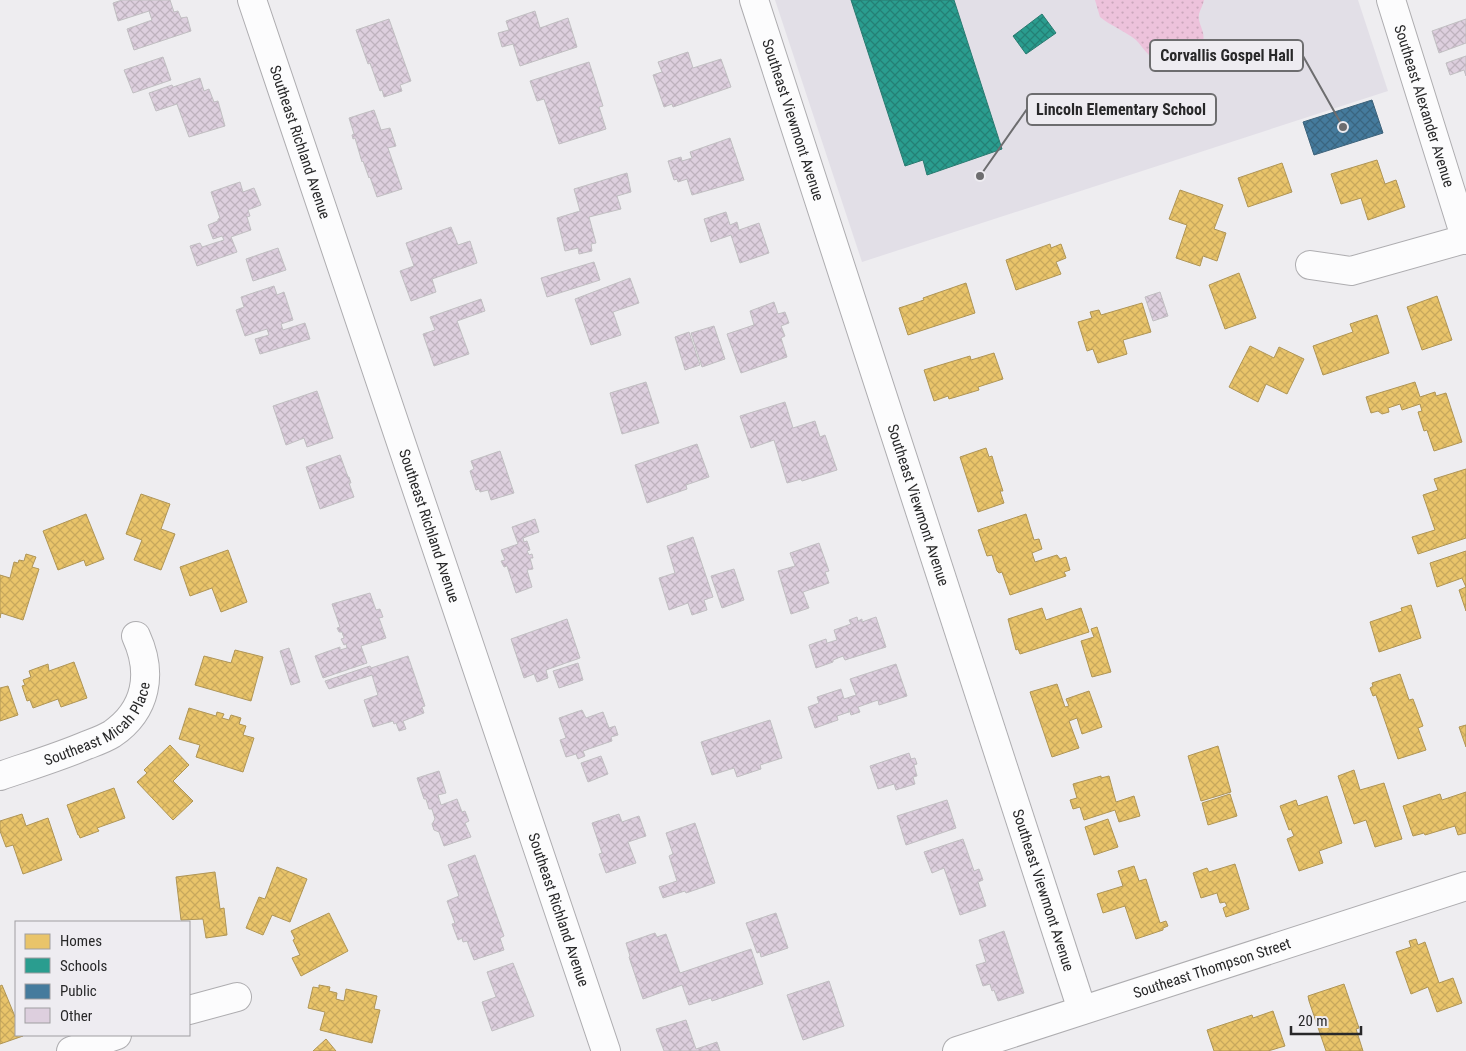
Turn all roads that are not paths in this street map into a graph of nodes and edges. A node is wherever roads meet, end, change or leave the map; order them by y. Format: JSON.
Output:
{"nodes":[{"id":1,"x":252,"y":0,"type":"edge"},
{"id":2,"x":754,"y":0,"type":"edge"},
{"id":3,"x":1391,"y":0,"type":"edge"},
{"id":4,"x":1466,"y":239,"type":"edge"},
{"id":5,"x":1310,"y":265,"type":"dead end"},
{"id":6,"x":136,"y":636,"type":"dead end"},
{"id":7,"x":0,"y":776,"type":"edge"},
{"id":8,"x":1466,"y":886,"type":"edge"},
{"id":9,"x":237,"y":997,"type":"dead end"},
{"id":10,"x":190,"y":1010,"type":"edge"},
{"id":11,"x":1082,"y":1010,"type":"junction"},
{"id":12,"x":114,"y":1036,"type":"edge"},
{"id":13,"x":71,"y":1051,"type":"edge"},
{"id":14,"x":606,"y":1051,"type":"edge"},
{"id":15,"x":957,"y":1051,"type":"edge"}],
"edges":[{"from":1,"to":14,"type":"street","name":"Southeast Richland Avenue"},
{"from":2,"to":11,"type":"street","name":"Southeast Viewmont Avenue"},
{"from":3,"to":4,"type":"street","name":"Southeast Alexander Avenue"},
{"from":4,"to":5,"type":"street"},
{"from":6,"to":7,"type":"street","name":"Southeast Micah Place"},
{"from":8,"to":11,"type":"street","name":"Southeast Thompson Street"},
{"from":9,"to":10,"type":"street"},
{"from":11,"to":15,"type":"street","name":"Southeast Thompson Street"},
{"from":12,"to":13,"type":"street"}]}
